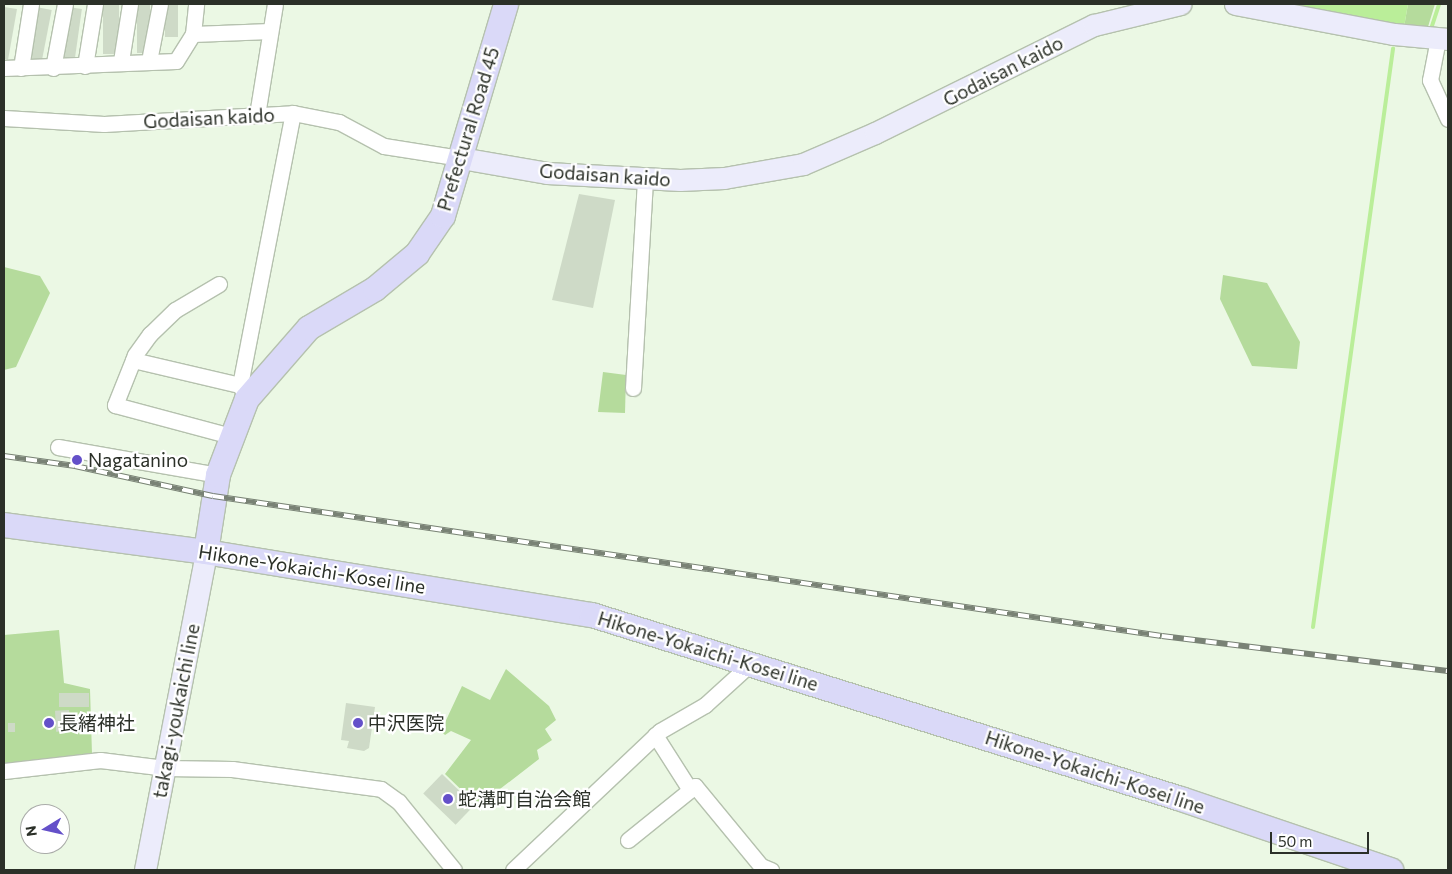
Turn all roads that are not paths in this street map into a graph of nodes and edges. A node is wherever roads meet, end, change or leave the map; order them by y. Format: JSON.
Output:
{"nodes":[{"id":1,"x":30,"y":4,"type":"edge"},
{"id":2,"x":65,"y":4,"type":"edge"},
{"id":3,"x":96,"y":4,"type":"edge"},
{"id":4,"x":130,"y":4,"type":"edge"},
{"id":5,"x":160,"y":4,"type":"edge"},
{"id":6,"x":196,"y":4,"type":"edge"},
{"id":7,"x":275,"y":4,"type":"edge"},
{"id":8,"x":506,"y":4,"type":"edge"},
{"id":9,"x":1180,"y":4,"type":"edge"},
{"id":10,"x":1235,"y":4,"type":"edge"},
{"id":11,"x":270,"y":31,"type":"junction"},
{"id":12,"x":193,"y":34,"type":"junction"},
{"id":13,"x":1443,"y":39,"type":"edge"},
{"id":14,"x":121,"y":61,"type":"junction"},
{"id":15,"x":149,"y":61,"type":"junction"},
{"id":16,"x":85,"y":66,"type":"junction"},
{"id":17,"x":4,"y":68,"type":"edge"},
{"id":18,"x":21,"y":68,"type":"junction"},
{"id":19,"x":53,"y":68,"type":"junction"},
{"id":20,"x":293,"y":113,"type":"junction"},
{"id":21,"x":257,"y":115,"type":"junction"},
{"id":22,"x":4,"y":118,"type":"edge"},
{"id":23,"x":1448,"y":119,"type":"edge"},
{"id":24,"x":461,"y":158,"type":"junction"},
{"id":25,"x":645,"y":178,"type":"junction"},
{"id":26,"x":219,"y":284,"type":"dead end"},
{"id":27,"x":134,"y":360,"type":"junction"},
{"id":28,"x":633,"y":388,"type":"dead end"},
{"id":29,"x":243,"y":392,"type":"junction"},
{"id":30,"x":231,"y":436,"type":"junction"},
{"id":31,"x":58,"y":447,"type":"dead end"},
{"id":32,"x":218,"y":475,"type":"junction"},
{"id":33,"x":4,"y":525,"type":"edge"},
{"id":34,"x":206,"y":552,"type":"junction"},
{"id":35,"x":750,"y":664,"type":"junction"},
{"id":36,"x":656,"y":735,"type":"junction"},
{"id":37,"x":165,"y":768,"type":"junction"},
{"id":38,"x":4,"y":771,"type":"edge"},
{"id":39,"x":690,"y":790,"type":"junction"},
{"id":40,"x":628,"y":840,"type":"dead end"},
{"id":41,"x":145,"y":870,"type":"edge"},
{"id":42,"x":454,"y":870,"type":"edge"},
{"id":43,"x":513,"y":870,"type":"edge"},
{"id":44,"x":771,"y":870,"type":"edge"},
{"id":45,"x":1391,"y":870,"type":"edge"}],
"edges":[{"from":1,"to":18,"type":"street"},
{"from":2,"to":19,"type":"street"},
{"from":3,"to":16,"type":"street"},
{"from":4,"to":14,"type":"street"},
{"from":5,"to":15,"type":"street"},
{"from":6,"to":12,"type":"street"},
{"from":7,"to":11,"type":"street"},
{"from":8,"to":24,"type":"main road","name":"Prefectural Road 45"},
{"from":9,"to":25,"type":"street","name":"Godaisan kaido"},
{"from":10,"to":13,"type":"street"},
{"from":11,"to":12,"type":"street"},
{"from":11,"to":21,"type":"street"},
{"from":12,"to":15,"type":"street"},
{"from":13,"to":23,"type":"street"},
{"from":14,"to":15,"type":"street"},
{"from":14,"to":16,"type":"street"},
{"from":16,"to":19,"type":"street"},
{"from":17,"to":18,"type":"street"},
{"from":18,"to":19,"type":"street"},
{"from":20,"to":21,"type":"street","name":"Godaisan kaido"},
{"from":20,"to":24,"type":"street","name":"Godaisan kaido"},
{"from":20,"to":29,"type":"street"},
{"from":21,"to":22,"type":"street","name":"Godaisan kaido"},
{"from":24,"to":25,"type":"street","name":"Godaisan kaido"},
{"from":24,"to":29,"type":"main road","name":"Prefectural Road 45"},
{"from":25,"to":28,"type":"street"},
{"from":26,"to":27,"type":"street"},
{"from":27,"to":29,"type":"street"},
{"from":27,"to":30,"type":"street"},
{"from":29,"to":30,"type":"main road","name":"Prefectural Road 45"},
{"from":30,"to":32,"type":"main road","name":"Prefectural Road 45"},
{"from":31,"to":32,"type":"street"},
{"from":32,"to":34,"type":"main road","name":"Prefectural Road 45"},
{"from":33,"to":34,"type":"main road","name":"Hikone-Yokaichi-Kosei line"},
{"from":34,"to":35,"type":"main road","name":"Hikone-Yokaichi-Kosei line"},
{"from":34,"to":37,"type":"street","name":"takagi-youkaichi line"},
{"from":35,"to":36,"type":"street"},
{"from":35,"to":45,"type":"main road","name":"Hikone-Yokaichi-Kosei line"},
{"from":36,"to":39,"type":"street"},
{"from":36,"to":43,"type":"street"},
{"from":37,"to":38,"type":"street"},
{"from":37,"to":41,"type":"street","name":"takagi-youkaichi line"},
{"from":37,"to":42,"type":"street"},
{"from":39,"to":40,"type":"street"},
{"from":39,"to":44,"type":"street"}]}
